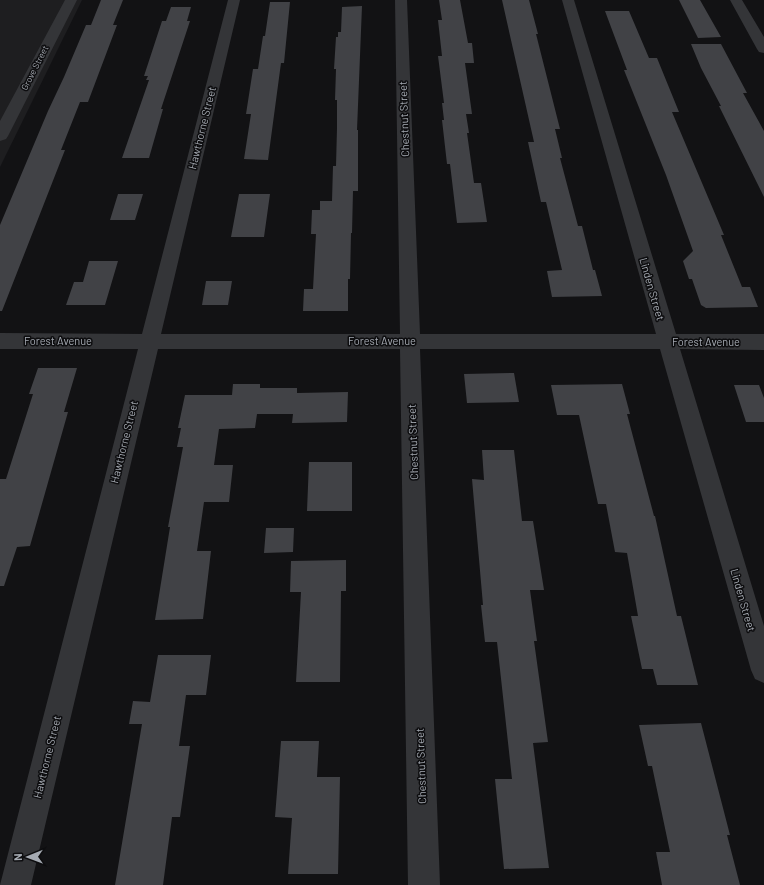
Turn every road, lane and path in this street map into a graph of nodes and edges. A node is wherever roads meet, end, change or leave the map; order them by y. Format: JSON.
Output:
{"nodes":[{"id":1,"x":71,"y":0,"type":"edge"},
{"id":2,"x":234,"y":0,"type":"edge"},
{"id":3,"x":400,"y":0,"type":"edge"},
{"id":4,"x":568,"y":0,"type":"edge"},
{"id":5,"x":736,"y":0,"type":"edge"},
{"id":6,"x":764,"y":49,"type":"edge"},
{"id":7,"x":0,"y":136,"type":"edge"},
{"id":8,"x":0,"y":341,"type":"edge"},
{"id":9,"x":149,"y":341,"type":"junction"},
{"id":10,"x":410,"y":342,"type":"junction"},
{"id":11,"x":668,"y":342,"type":"junction"},
{"id":12,"x":764,"y":342,"type":"edge"},
{"id":13,"x":764,"y":670,"type":"edge"},
{"id":14,"x":15,"y":885,"type":"edge"},
{"id":15,"x":424,"y":885,"type":"edge"}],
"edges":[{"from":1,"to":7,"type":"street","name":"Grove Street"},
{"from":2,"to":9,"type":"street","name":"Hawthorne Street"},
{"from":3,"to":10,"type":"street","name":"Chestnut Street"},
{"from":4,"to":11,"type":"street","name":"Linden Street"},
{"from":5,"to":6,"type":"street"},
{"from":8,"to":9,"type":"street","name":"Forest Avenue"},
{"from":9,"to":10,"type":"street","name":"Forest Avenue"},
{"from":9,"to":14,"type":"street","name":"Hawthorne Street"},
{"from":10,"to":11,"type":"street","name":"Forest Avenue"},
{"from":10,"to":15,"type":"street","name":"Chestnut Street"},
{"from":11,"to":12,"type":"street","name":"Forest Avenue"},
{"from":11,"to":13,"type":"street","name":"Linden Street"}]}
